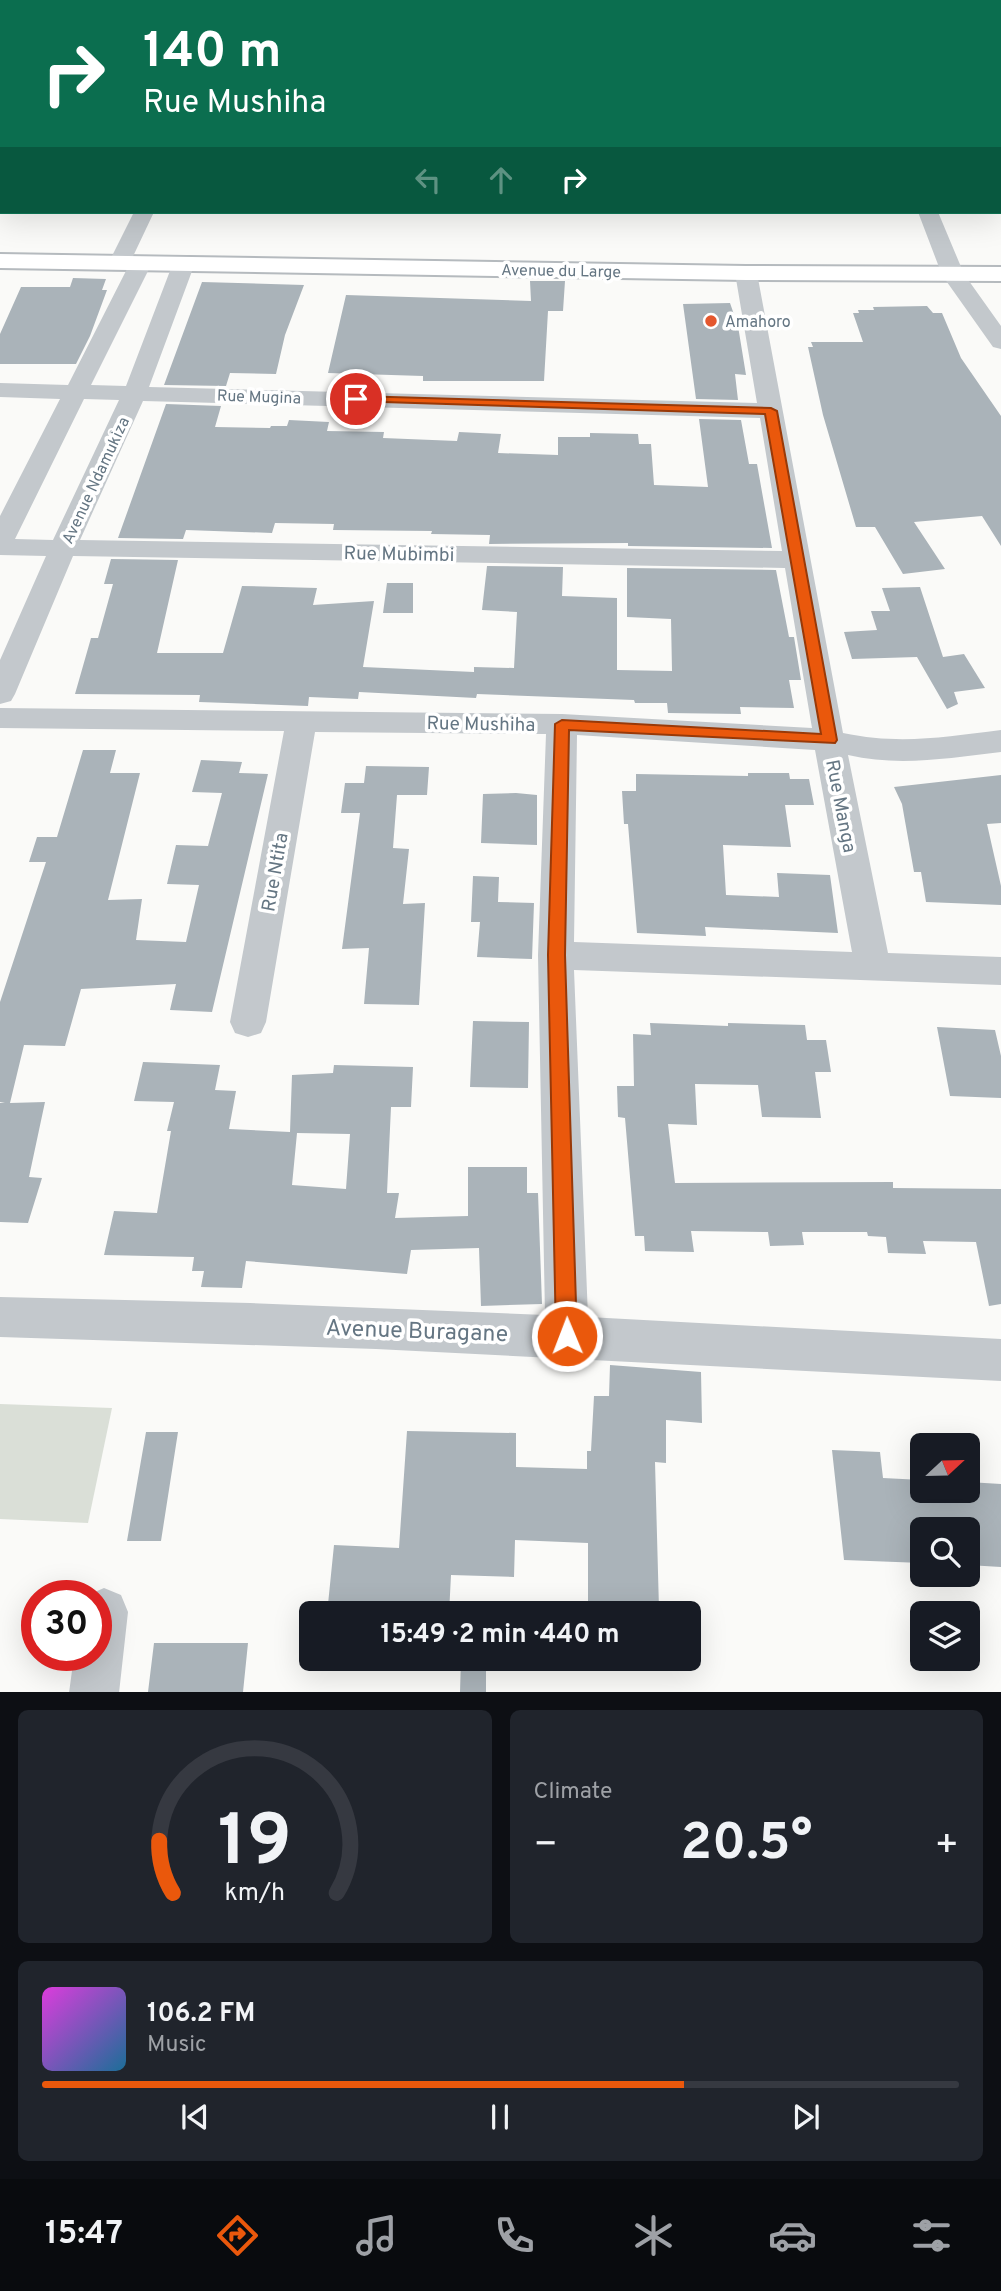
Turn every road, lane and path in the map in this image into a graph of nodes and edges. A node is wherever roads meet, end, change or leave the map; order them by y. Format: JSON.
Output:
{"nodes":[{"id":1,"x":143,"y":214,"type":"edge"},
{"id":2,"x":929,"y":214,"type":"edge"},
{"id":3,"x":0,"y":261,"type":"edge"},
{"id":4,"x":131,"y":263,"type":"junction"},
{"id":5,"x":184,"y":263,"type":"junction"},
{"id":6,"x":746,"y":273,"type":"junction"},
{"id":7,"x":1001,"y":274,"type":"edge"},
{"id":8,"x":953,"y":275,"type":"junction"},
{"id":9,"x":1001,"y":342,"type":"edge"},
{"id":10,"x":0,"y":390,"type":"edge"},
{"id":11,"x":77,"y":391,"type":"junction"},
{"id":12,"x":135,"y":393,"type":"junction"},
{"id":13,"x":771,"y":411,"type":"junction"},
{"id":14,"x":0,"y":544,"type":"edge"},
{"id":15,"x":63,"y":547,"type":"junction"},
{"id":16,"x":798,"y":560,"type":"junction"},
{"id":17,"x":0,"y":694,"type":"edge"},
{"id":18,"x":0,"y":718,"type":"edge"},
{"id":19,"x":301,"y":721,"type":"junction"},
{"id":20,"x":562,"y":724,"type":"junction"},
{"id":21,"x":829,"y":740,"type":"junction"},
{"id":22,"x":1001,"y":741,"type":"edge"},
{"id":23,"x":556,"y":955,"type":"junction"},
{"id":24,"x":873,"y":967,"type":"junction"},
{"id":25,"x":1001,"y":971,"type":"edge"},
{"id":26,"x":248,"y":1022,"type":"dead end"},
{"id":27,"x":0,"y":1317,"type":"edge"},
{"id":28,"x":567,"y":1336,"type":"junction"},
{"id":29,"x":1001,"y":1360,"type":"edge"},
{"id":30,"x":97,"y":1671,"type":"edge"},
{"id":31,"x":94,"y":1692,"type":"edge"}],
"edges":[{"from":1,"to":4,"type":"street"},
{"from":2,"to":8,"type":"street"},
{"from":3,"to":4,"type":"main road","name":"Avenue du Large"},
{"from":4,"to":5,"type":"main road","name":"Avenue du Large"},
{"from":4,"to":11,"type":"street"},
{"from":5,"to":6,"type":"main road","name":"Avenue du Large"},
{"from":5,"to":12,"type":"street","name":"Avenue Ndamukiza"},
{"from":6,"to":8,"type":"main road","name":"Avenue du Large"},
{"from":6,"to":13,"type":"street","name":"Rue Manga"},
{"from":7,"to":8,"type":"main road","name":"Avenue du Large"},
{"from":8,"to":9,"type":"street"},
{"from":10,"to":11,"type":"street","name":"Rue Mugina"},
{"from":11,"to":12,"type":"street","name":"Rue Mugina"},
{"from":11,"to":14,"type":"street"},
{"from":12,"to":13,"type":"street","name":"Rue Mugina"},
{"from":12,"to":15,"type":"street","name":"Avenue Ndamukiza"},
{"from":13,"to":16,"type":"street","name":"Rue Manga"},
{"from":14,"to":15,"type":"street","name":"Rue Mubimbi"},
{"from":15,"to":16,"type":"street","name":"Rue Mubimbi"},
{"from":15,"to":17,"type":"street","name":"Avenue Ndamukiza"},
{"from":16,"to":21,"type":"street","name":"Rue Manga"},
{"from":18,"to":19,"type":"street","name":"Rue Mushiha"},
{"from":19,"to":20,"type":"street","name":"Rue Mushiha"},
{"from":19,"to":26,"type":"street","name":"Rue Ntita"},
{"from":20,"to":21,"type":"street","name":"Rue Mushiha"},
{"from":20,"to":23,"type":"street"},
{"from":21,"to":22,"type":"street","name":"Rue Mushiha"},
{"from":21,"to":24,"type":"street","name":"Rue Manga"},
{"from":23,"to":24,"type":"street"},
{"from":23,"to":28,"type":"street"},
{"from":24,"to":25,"type":"street"},
{"from":27,"to":28,"type":"street","name":"Avenue Buragane"},
{"from":28,"to":29,"type":"street","name":"Avenue Buragane"},
{"from":30,"to":31,"type":"street"}]}
